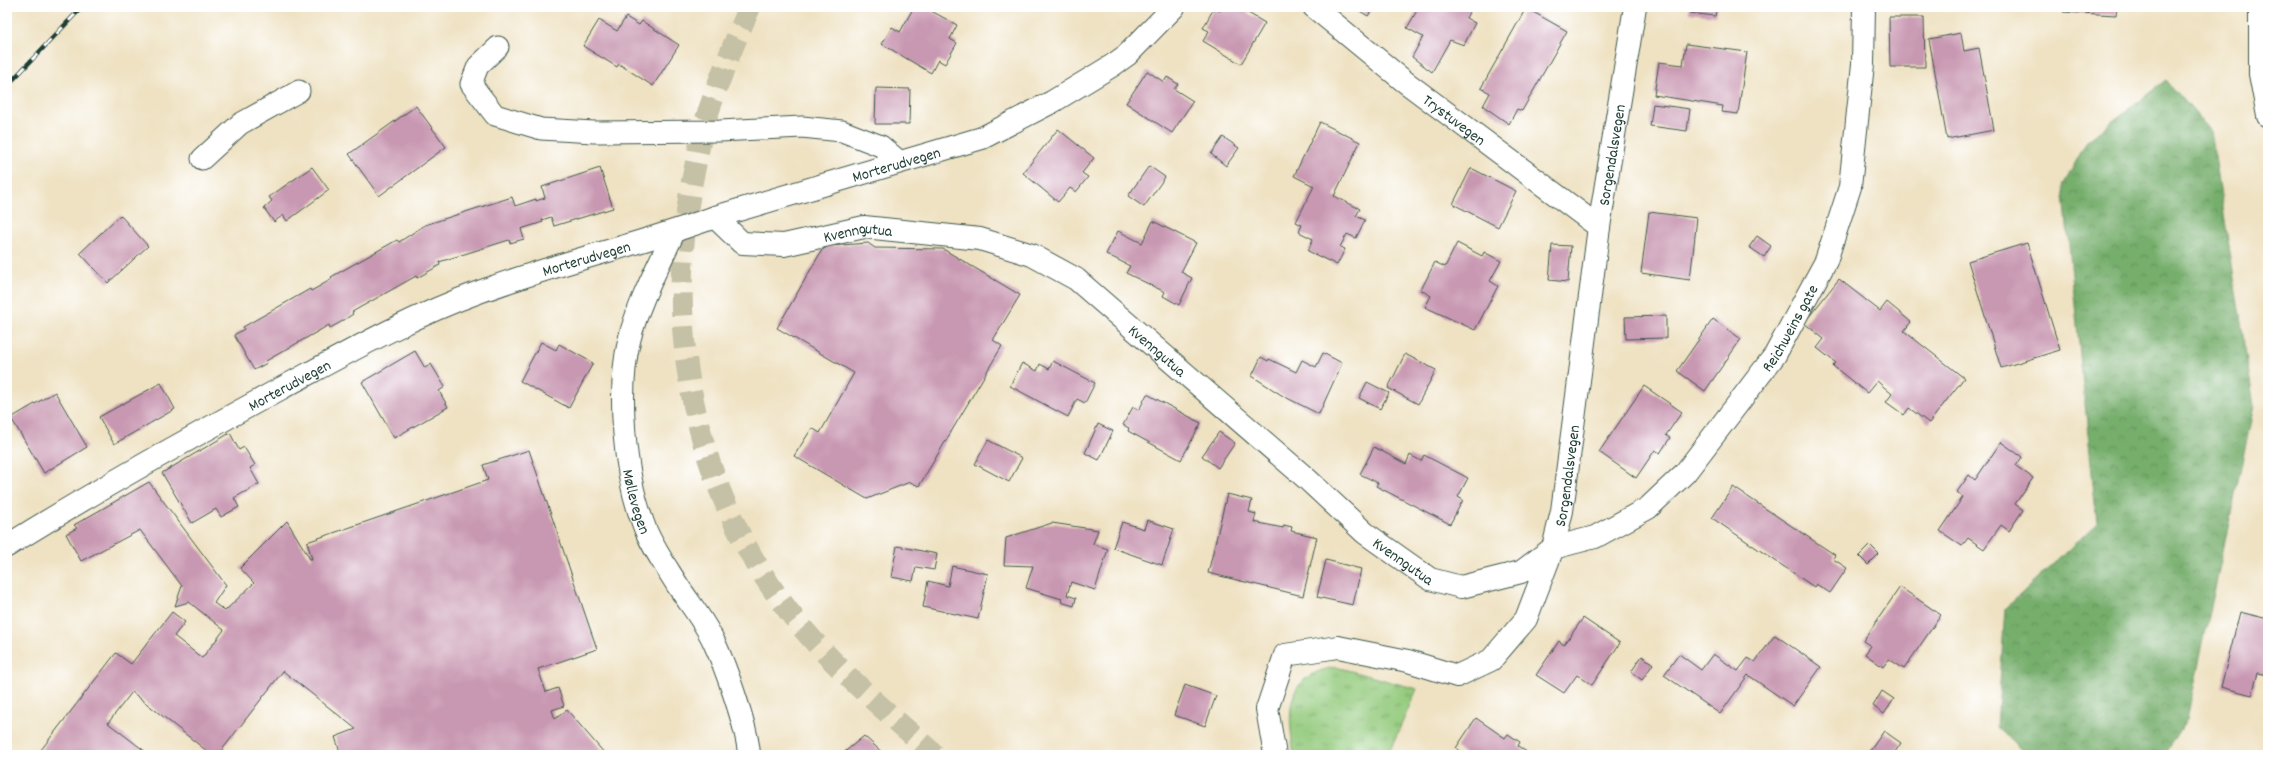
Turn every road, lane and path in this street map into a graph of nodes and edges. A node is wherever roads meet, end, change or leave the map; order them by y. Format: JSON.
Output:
{"nodes":[{"id":1,"x":1174,"y":7,"type":"edge"},
{"id":2,"x":1314,"y":7,"type":"edge"},
{"id":3,"x":1635,"y":7,"type":"edge"},
{"id":4,"x":1864,"y":7,"type":"edge"},
{"id":5,"x":2260,"y":7,"type":"edge"},
{"id":6,"x":498,"y":47,"type":"dead end"},
{"id":7,"x":299,"y":91,"type":"dead end"},
{"id":8,"x":2268,"y":116,"type":"edge"},
{"id":9,"x":202,"y":159,"type":"dead end"},
{"id":10,"x":900,"y":162,"type":"junction"},
{"id":11,"x":716,"y":217,"type":"junction"},
{"id":12,"x":1599,"y":227,"type":"junction"},
{"id":13,"x":674,"y":232,"type":"junction"},
{"id":14,"x":7,"y":546,"type":"edge"},
{"id":15,"x":1553,"y":548,"type":"junction"},
{"id":16,"x":749,"y":755,"type":"edge"},
{"id":17,"x":1275,"y":755,"type":"edge"}],
"edges":[{"from":1,"to":10,"type":"street","name":"Morterudvegen"},
{"from":2,"to":12,"type":"street","name":"Trystuvegen"},
{"from":3,"to":12,"type":"street","name":"Sorgendalsvegen"},
{"from":4,"to":15,"type":"street","name":"Reichweins gate"},
{"from":5,"to":8,"type":"street"},
{"from":6,"to":10,"type":"lane"},
{"from":7,"to":9,"type":"lane"},
{"from":10,"to":11,"type":"street","name":"Morterudvegen"},
{"from":11,"to":13,"type":"street","name":"Morterudvegen"},
{"from":11,"to":15,"type":"street","name":"Kvenngutua"},
{"from":12,"to":15,"type":"street","name":"Sorgendalsvegen"},
{"from":13,"to":14,"type":"street","name":"Morterudvegen"},
{"from":13,"to":16,"type":"street","name":"Møllevegen"},
{"from":15,"to":17,"type":"street","name":"Sorgendalsvegen"}]}
